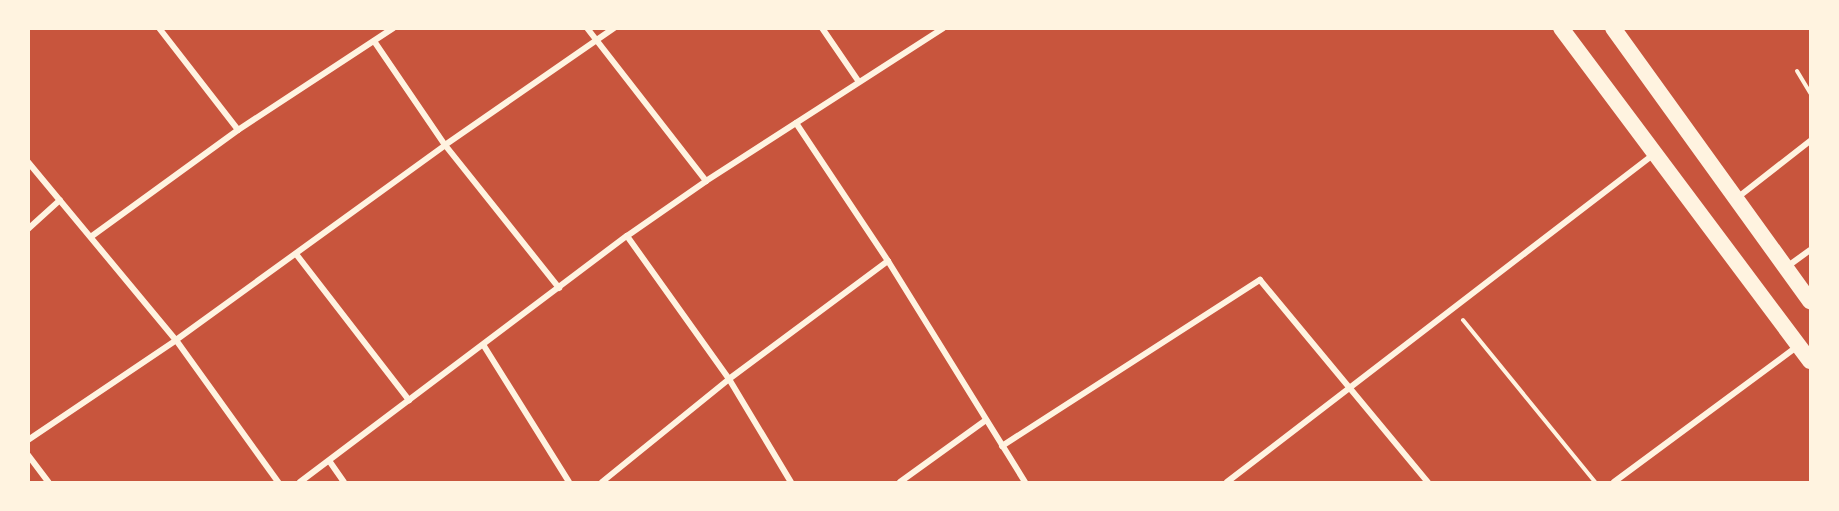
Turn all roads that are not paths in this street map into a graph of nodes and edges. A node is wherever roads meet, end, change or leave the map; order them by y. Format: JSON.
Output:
{"nodes":[{"id":1,"x":159,"y":28,"type":"edge"},
{"id":2,"x":393,"y":28,"type":"edge"},
{"id":3,"x":587,"y":28,"type":"edge"},
{"id":4,"x":614,"y":28,"type":"edge"},
{"id":5,"x":822,"y":28,"type":"edge"},
{"id":6,"x":943,"y":28,"type":"edge"},
{"id":7,"x":1561,"y":28,"type":"edge"},
{"id":8,"x":1613,"y":28,"type":"edge"},
{"id":9,"x":596,"y":40,"type":"junction"},
{"id":10,"x":374,"y":41,"type":"junction"},
{"id":11,"x":859,"y":82,"type":"junction"},
{"id":12,"x":796,"y":123,"type":"junction"},
{"id":13,"x":238,"y":130,"type":"junction"},
{"id":14,"x":1810,"y":141,"type":"edge"},
{"id":15,"x":445,"y":146,"type":"junction"},
{"id":16,"x":1654,"y":154,"type":"junction"},
{"id":17,"x":28,"y":162,"type":"edge"},
{"id":18,"x":706,"y":181,"type":"junction"},
{"id":19,"x":1736,"y":198,"type":"junction"},
{"id":20,"x":60,"y":200,"type":"junction"},
{"id":21,"x":28,"y":229,"type":"edge"},
{"id":22,"x":92,"y":236,"type":"junction"},
{"id":23,"x":627,"y":236,"type":"junction"},
{"id":24,"x":1810,"y":250,"type":"edge"},
{"id":25,"x":296,"y":254,"type":"junction"},
{"id":26,"x":888,"y":261,"type":"junction"},
{"id":27,"x":1787,"y":266,"type":"junction"},
{"id":28,"x":559,"y":288,"type":"junction"},
{"id":29,"x":1810,"y":301,"type":"edge"},
{"id":30,"x":176,"y":340,"type":"junction"},
{"id":31,"x":1800,"y":344,"type":"junction"},
{"id":32,"x":484,"y":346,"type":"junction"},
{"id":33,"x":1810,"y":361,"type":"edge"},
{"id":34,"x":729,"y":379,"type":"junction"},
{"id":35,"x":1352,"y":388,"type":"junction"},
{"id":36,"x":409,"y":400,"type":"junction"},
{"id":37,"x":986,"y":420,"type":"junction"},
{"id":38,"x":28,"y":440,"type":"edge"},
{"id":39,"x":1002,"y":446,"type":"junction"},
{"id":40,"x":28,"y":455,"type":"edge"},
{"id":41,"x":330,"y":462,"type":"junction"},
{"id":42,"x":48,"y":483,"type":"edge"},
{"id":43,"x":278,"y":483,"type":"edge"},
{"id":44,"x":300,"y":483,"type":"edge"},
{"id":45,"x":344,"y":483,"type":"edge"},
{"id":46,"x":569,"y":483,"type":"edge"},
{"id":47,"x":602,"y":483,"type":"edge"},
{"id":48,"x":791,"y":483,"type":"edge"},
{"id":49,"x":900,"y":483,"type":"edge"},
{"id":50,"x":1025,"y":483,"type":"edge"},
{"id":51,"x":1227,"y":483,"type":"edge"},
{"id":52,"x":1428,"y":483,"type":"edge"},
{"id":53,"x":1614,"y":483,"type":"edge"}],
"edges":[{"from":1,"to":13,"type":"street"},
{"from":2,"to":10,"type":"street"},
{"from":3,"to":9,"type":"street"},
{"from":4,"to":9,"type":"street"},
{"from":5,"to":11,"type":"street"},
{"from":6,"to":11,"type":"street"},
{"from":7,"to":16,"type":"highway"},
{"from":8,"to":19,"type":"highway"},
{"from":9,"to":15,"type":"street"},
{"from":9,"to":18,"type":"street"},
{"from":10,"to":13,"type":"street"},
{"from":10,"to":15,"type":"street"},
{"from":11,"to":12,"type":"street"},
{"from":12,"to":18,"type":"street"},
{"from":12,"to":26,"type":"street"},
{"from":13,"to":22,"type":"street"},
{"from":14,"to":19,"type":"street"},
{"from":15,"to":25,"type":"street"},
{"from":15,"to":28,"type":"street"},
{"from":16,"to":31,"type":"highway"},
{"from":16,"to":35,"type":"street"},
{"from":17,"to":20,"type":"street"},
{"from":18,"to":23,"type":"street"},
{"from":19,"to":27,"type":"highway"},
{"from":20,"to":21,"type":"street"},
{"from":20,"to":22,"type":"street"},
{"from":22,"to":30,"type":"street"},
{"from":23,"to":28,"type":"street"},
{"from":23,"to":34,"type":"street"},
{"from":24,"to":27,"type":"street"},
{"from":25,"to":30,"type":"street"},
{"from":25,"to":36,"type":"street"},
{"from":26,"to":34,"type":"street"},
{"from":26,"to":37,"type":"street"},
{"from":27,"to":29,"type":"highway"},
{"from":28,"to":32,"type":"street"},
{"from":30,"to":38,"type":"street"},
{"from":30,"to":43,"type":"street"},
{"from":31,"to":33,"type":"highway"},
{"from":31,"to":53,"type":"street"},
{"from":32,"to":36,"type":"street"},
{"from":32,"to":46,"type":"street"},
{"from":34,"to":47,"type":"street"},
{"from":34,"to":48,"type":"street"},
{"from":35,"to":39,"type":"street"},
{"from":35,"to":51,"type":"street"},
{"from":35,"to":52,"type":"street"},
{"from":36,"to":41,"type":"street"},
{"from":37,"to":39,"type":"street"},
{"from":37,"to":49,"type":"street"},
{"from":39,"to":50,"type":"street"},
{"from":40,"to":42,"type":"street"},
{"from":41,"to":44,"type":"street"},
{"from":41,"to":45,"type":"street"}]}
